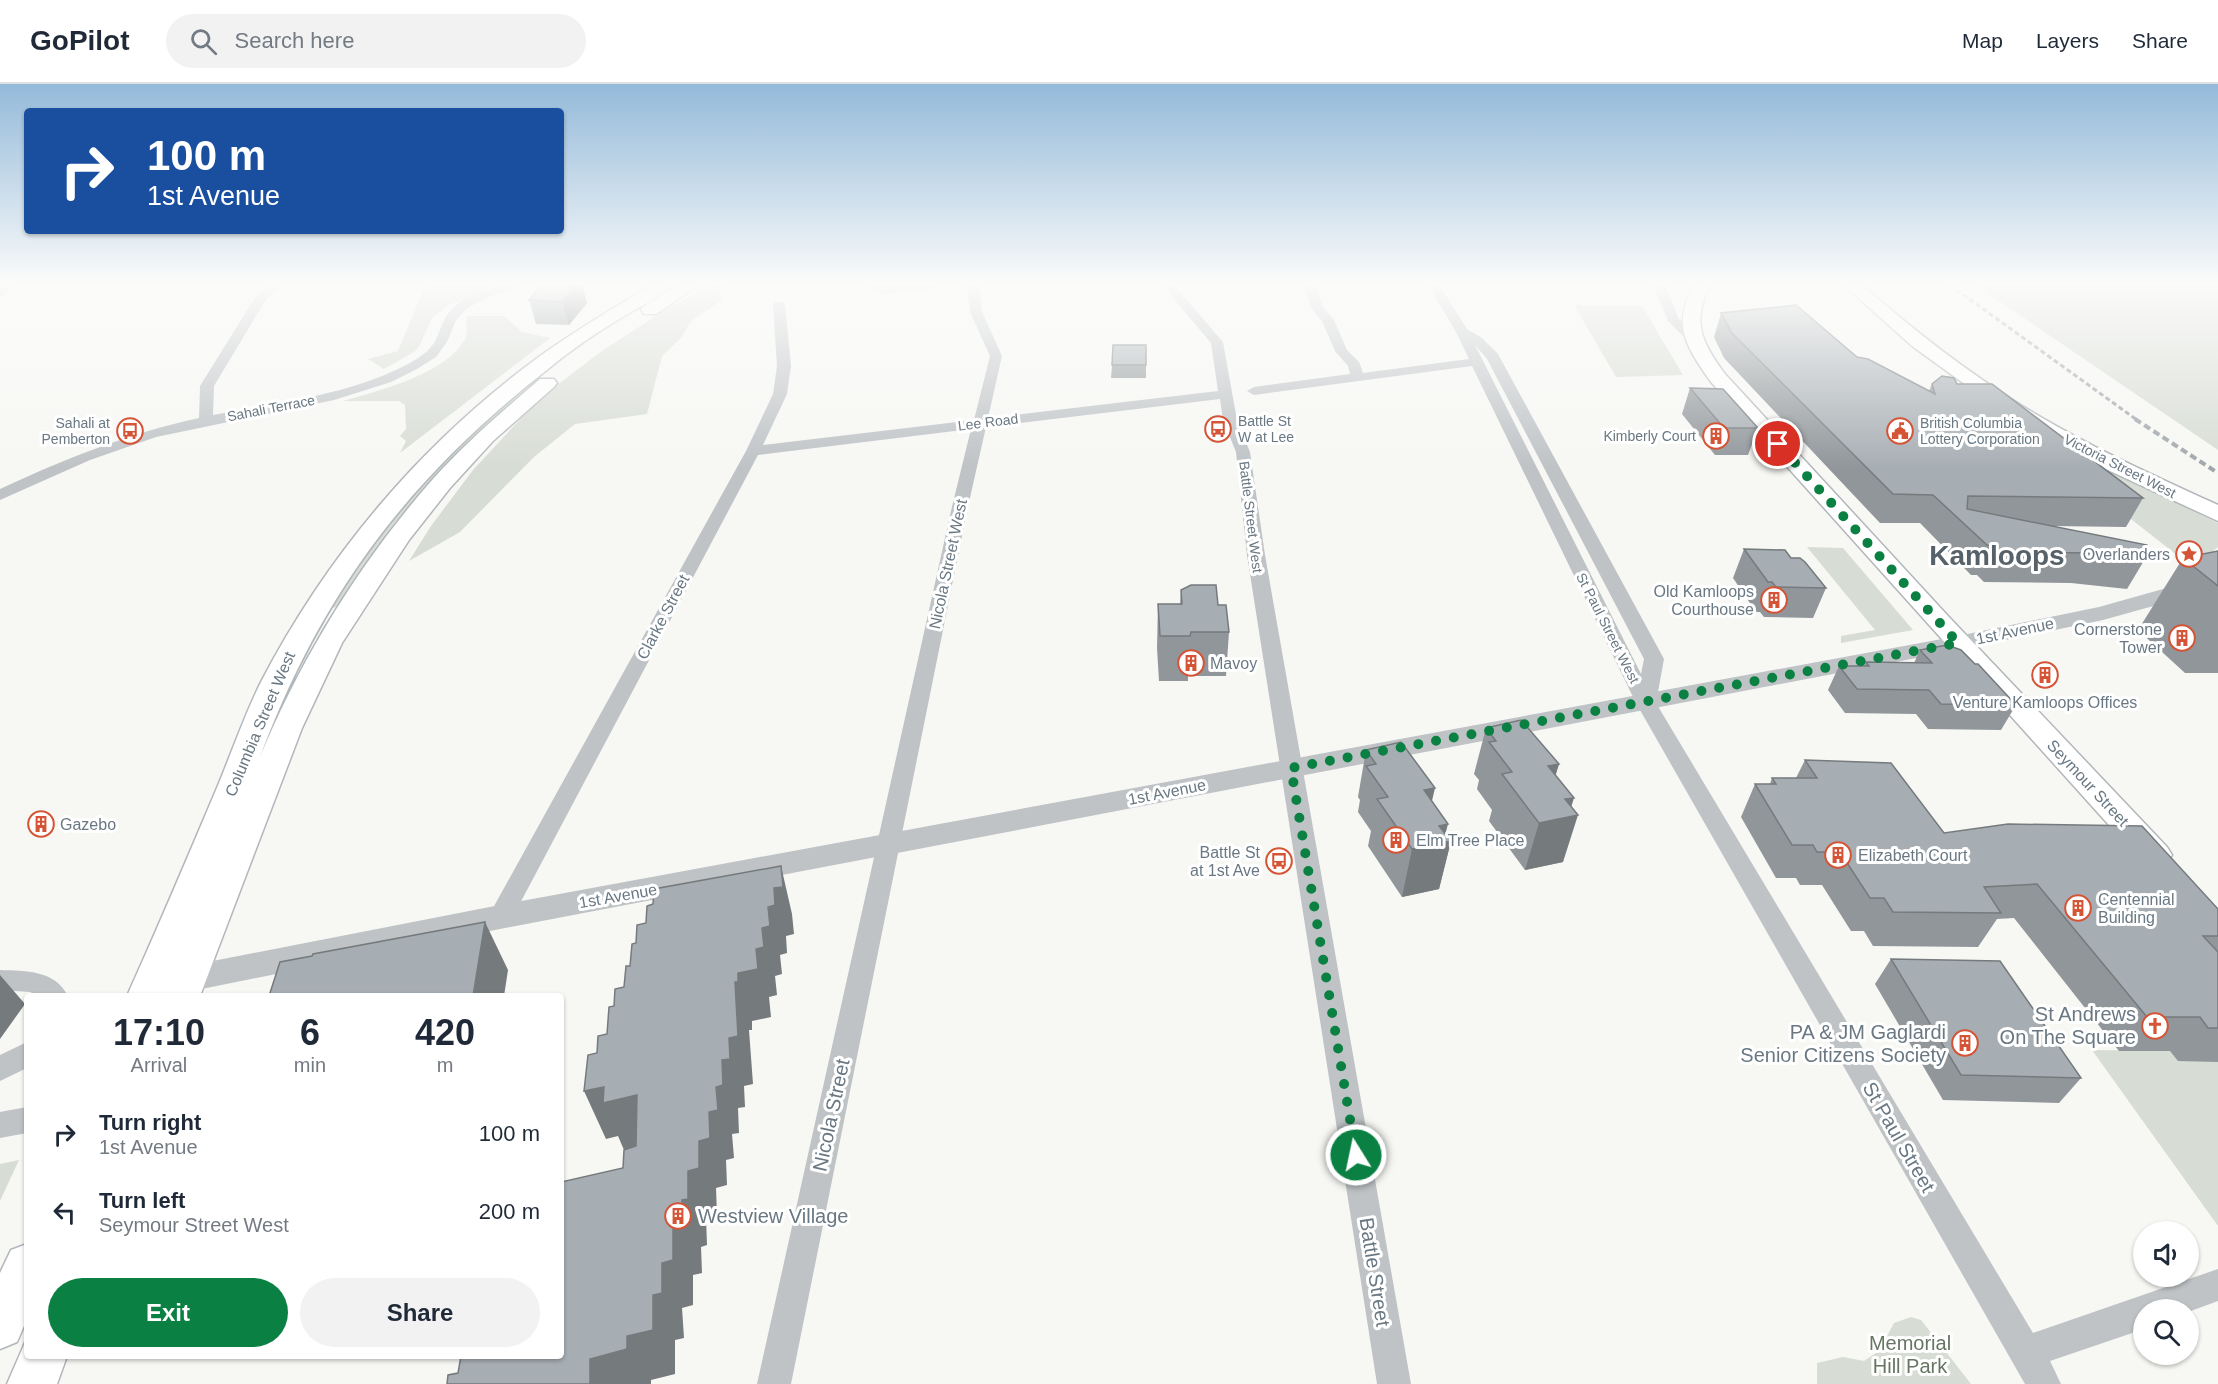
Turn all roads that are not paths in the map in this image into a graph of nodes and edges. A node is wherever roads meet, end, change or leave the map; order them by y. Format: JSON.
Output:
{"nodes":[{"id":1,"x":232,"y":346,"type":"edge"},
{"id":2,"x":439,"y":346,"type":"edge"},
{"id":3,"x":567,"y":346,"type":"edge"},
{"id":4,"x":596,"y":346,"type":"edge"},
{"id":5,"x":782,"y":346,"type":"edge"},
{"id":6,"x":991,"y":346,"type":"edge"},
{"id":7,"x":1217,"y":346,"type":"edge"},
{"id":8,"x":1339,"y":346,"type":"edge"},
{"id":9,"x":1468,"y":346,"type":"edge"},
{"id":10,"x":1483,"y":346,"type":"edge"},
{"id":11,"x":1696,"y":346,"type":"edge"},
{"id":12,"x":1926,"y":346,"type":"edge"},
{"id":13,"x":1476,"y":362,"type":"junction"},
{"id":14,"x":1359,"y":376,"type":"junction"},
{"id":15,"x":1254,"y":391,"type":"dead end"},
{"id":16,"x":1224,"y":394,"type":"junction"},
{"id":17,"x":206,"y":421,"type":"junction"},
{"id":18,"x":979,"y":423,"type":"junction"},
{"id":19,"x":753,"y":451,"type":"junction"},
{"id":20,"x":0,"y":495,"type":"edge"},
{"id":21,"x":2218,"y":514,"type":"edge"},
{"id":22,"x":2216,"y":580,"type":"edge"},
{"id":23,"x":1958,"y":643,"type":"junction"},
{"id":24,"x":1646,"y":702,"type":"junction"},
{"id":25,"x":1291,"y":768,"type":"junction"},
{"id":26,"x":889,"y":846,"type":"junction"},
{"id":27,"x":2174,"y":875,"type":"edge"},
{"id":28,"x":500,"y":918,"type":"junction"},
{"id":29,"x":0,"y":980,"type":"edge"},
{"id":30,"x":167,"y":989,"type":"edge"},
{"id":31,"x":52,"y":993,"type":"edge"},
{"id":32,"x":24,"y":1056,"type":"edge"},
{"id":33,"x":0,"y":1069,"type":"edge"},
{"id":34,"x":24,"y":1121,"type":"edge"},
{"id":35,"x":0,"y":1125,"type":"edge"},
{"id":36,"x":24,"y":1273,"type":"edge"},
{"id":37,"x":2218,"y":1285,"type":"edge"},
{"id":38,"x":2180,"y":1299,"type":"edge"},
{"id":39,"x":2133,"y":1316,"type":"edge"},
{"id":40,"x":0,"y":1326,"type":"edge"},
{"id":41,"x":2025,"y":1353,"type":"junction"},
{"id":42,"x":42,"y":1359,"type":"edge"},
{"id":43,"x":32,"y":1384,"type":"edge"},
{"id":44,"x":774,"y":1384,"type":"edge"},
{"id":45,"x":1394,"y":1384,"type":"edge"},
{"id":46,"x":2044,"y":1384,"type":"edge"}],
"edges":[{"from":1,"to":17,"type":"street"},
{"from":2,"to":17,"type":"street","name":"Sahali Terrace"},
{"from":3,"to":30,"type":"main road","name":"Columbia Street West"},
{"from":4,"to":30,"type":"main road","name":"Columbia Street West"},
{"from":5,"to":19,"type":"street","name":"Clarke Street"},
{"from":6,"to":18,"type":"street","name":"Nicola Street West"},
{"from":7,"to":16,"type":"street","name":"Battle Street West"},
{"from":8,"to":14,"type":"street"},
{"from":9,"to":13,"type":"street","name":"St Paul Street West"},
{"from":10,"to":24,"type":"street","name":"St Paul Street West"},
{"from":11,"to":23,"type":"main road","name":"Seymour Street"},
{"from":12,"to":21,"type":"main road","name":"Victoria Street West"},
{"from":13,"to":14,"type":"street"},
{"from":13,"to":24,"type":"street","name":"St Paul Street West"},
{"from":14,"to":15,"type":"street"},
{"from":16,"to":18,"type":"street","name":"Lee Road"},
{"from":16,"to":25,"type":"street","name":"Battle Street West"},
{"from":17,"to":20,"type":"street","name":"Sahali Terrace"},
{"from":18,"to":19,"type":"street","name":"Lee Road"},
{"from":18,"to":26,"type":"street","name":"Nicola Street West"},
{"from":19,"to":28,"type":"street","name":"Clarke Street"},
{"from":22,"to":23,"type":"street","name":"1st Avenue"},
{"from":23,"to":24,"type":"street","name":"1st Avenue"},
{"from":23,"to":27,"type":"main road","name":"Seymour Street"},
{"from":24,"to":25,"type":"street","name":"1st Avenue"},
{"from":24,"to":41,"type":"street","name":"St Paul Street"},
{"from":25,"to":26,"type":"street","name":"1st Avenue"},
{"from":25,"to":45,"type":"street","name":"Battle Street"},
{"from":26,"to":28,"type":"street","name":"1st Avenue"},
{"from":26,"to":44,"type":"street","name":"Nicola Street"},
{"from":28,"to":30,"type":"street","name":"1st Avenue"},
{"from":29,"to":31,"type":"street"},
{"from":32,"to":33,"type":"street"},
{"from":34,"to":35,"type":"street"},
{"from":36,"to":40,"type":"main road"},
{"from":37,"to":38,"type":"street"},
{"from":39,"to":41,"type":"street"},
{"from":41,"to":46,"type":"street","name":"St Paul Street"},
{"from":42,"to":43,"type":"main road"}]}
